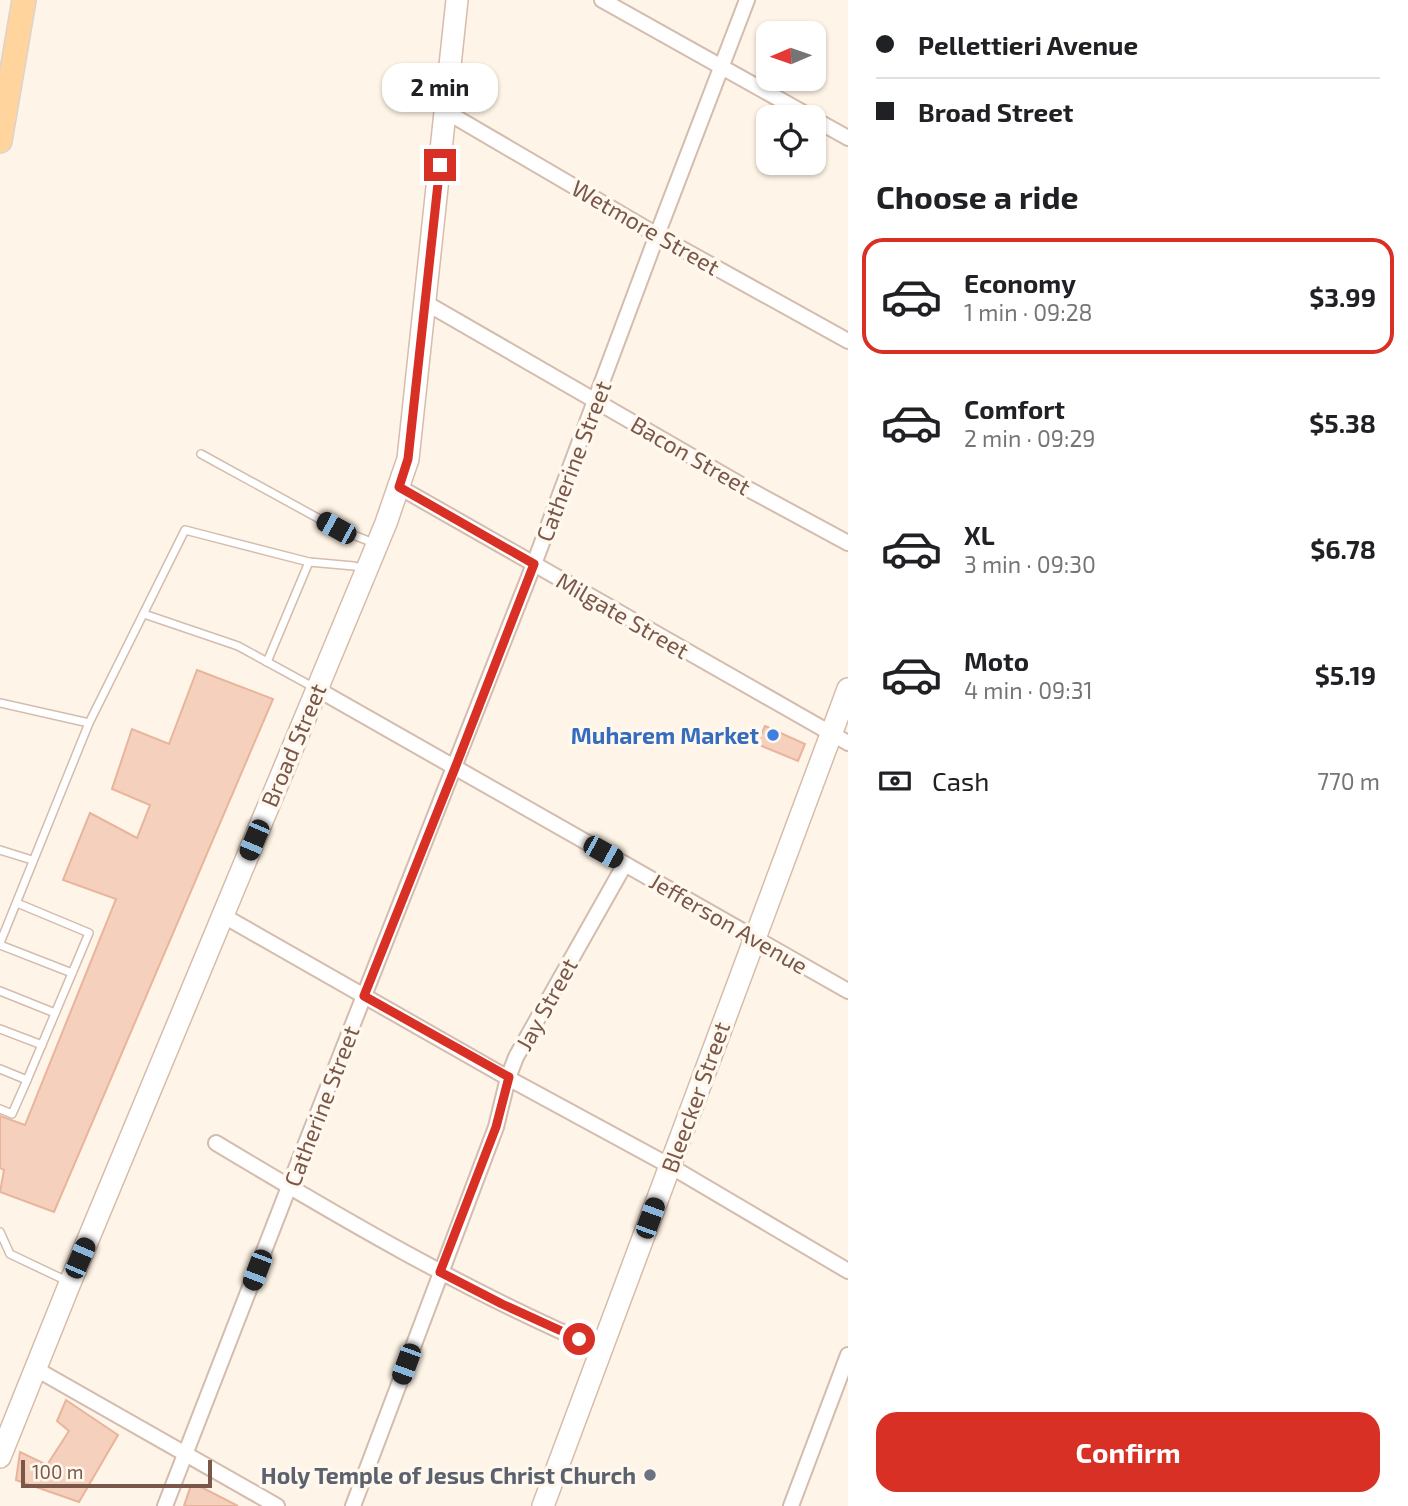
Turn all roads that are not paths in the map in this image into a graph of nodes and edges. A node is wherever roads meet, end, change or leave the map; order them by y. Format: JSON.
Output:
{"nodes":[{"id":1,"x":24,"y":0,"type":"edge"},
{"id":2,"x":457,"y":0,"type":"edge"},
{"id":3,"x":602,"y":0,"type":"edge"},
{"id":4,"x":747,"y":0,"type":"edge"},
{"id":5,"x":721,"y":66,"type":"junction"},
{"id":6,"x":789,"y":105,"type":"edge"},
{"id":7,"x":445,"y":111,"type":"junction"},
{"id":8,"x":826,"y":126,"type":"edge"},
{"id":9,"x":848,"y":138,"type":"edge"},
{"id":10,"x":0,"y":141,"type":"edge"},
{"id":11,"x":657,"y":235,"type":"junction"},
{"id":12,"x":426,"y":303,"type":"junction"},
{"id":13,"x":848,"y":341,"type":"edge"},
{"id":14,"x":596,"y":400,"type":"junction"},
{"id":15,"x":201,"y":454,"type":"dead end"},
{"id":16,"x":399,"y":487,"type":"junction"},
{"id":17,"x":848,"y":543,"type":"edge"},
{"id":18,"x":377,"y":544,"type":"junction"},
{"id":19,"x":309,"y":562,"type":"junction"},
{"id":20,"x":534,"y":564,"type":"junction"},
{"id":21,"x":367,"y":569,"type":"junction"},
{"id":22,"x":144,"y":614,"type":"junction"},
{"id":23,"x":267,"y":662,"type":"junction"},
{"id":24,"x":317,"y":689,"type":"junction"},
{"id":25,"x":848,"y":689,"type":"edge"},
{"id":26,"x":0,"y":703,"type":"edge"},
{"id":27,"x":89,"y":723,"type":"junction"},
{"id":28,"x":840,"y":738,"type":"edge"},
{"id":29,"x":455,"y":768,"type":"junction"},
{"id":30,"x":0,"y":850,"type":"edge"},
{"id":31,"x":32,"y":860,"type":"junction"},
{"id":32,"x":625,"y":864,"type":"junction"},
{"id":33,"x":17,"y":903,"type":"junction"},
{"id":34,"x":222,"y":915,"type":"junction"},
{"id":35,"x":754,"y":938,"type":"junction"},
{"id":36,"x":0,"y":944,"type":"edge"},
{"id":37,"x":72,"y":973,"type":"junction"},
{"id":38,"x":0,"y":991,"type":"edge"},
{"id":39,"x":848,"y":991,"type":"edge"},
{"id":40,"x":364,"y":996,"type":"junction"},
{"id":41,"x":55,"y":1013,"type":"junction"},
{"id":42,"x":0,"y":1029,"type":"edge"},
{"id":43,"x":42,"y":1045,"type":"junction"},
{"id":44,"x":0,"y":1069,"type":"edge"},
{"id":45,"x":509,"y":1077,"type":"junction"},
{"id":46,"x":27,"y":1080,"type":"junction"},
{"id":47,"x":0,"y":1109,"type":"edge"},
{"id":48,"x":216,"y":1143,"type":"dead end"},
{"id":49,"x":670,"y":1166,"type":"junction"},
{"id":50,"x":289,"y":1187,"type":"junction"},
{"id":51,"x":0,"y":1232,"type":"edge"},
{"id":52,"x":848,"y":1270,"type":"edge"},
{"id":53,"x":440,"y":1272,"type":"junction"},
{"id":54,"x":70,"y":1283,"type":"junction"},
{"id":55,"x":601,"y":1349,"type":"junction"},
{"id":56,"x":848,"y":1355,"type":"edge"},
{"id":57,"x":36,"y":1369,"type":"junction"},
{"id":58,"x":186,"y":1454,"type":"junction"},
{"id":59,"x":0,"y":1457,"type":"edge"},
{"id":60,"x":165,"y":1506,"type":"edge"},
{"id":61,"x":277,"y":1506,"type":"edge"},
{"id":62,"x":353,"y":1506,"type":"edge"},
{"id":63,"x":543,"y":1506,"type":"edge"},
{"id":64,"x":791,"y":1506,"type":"edge"}],
"edges":[{"from":1,"to":10,"type":"main road"},
{"from":2,"to":7,"type":"main road","name":"Broad Street"},
{"from":3,"to":5,"type":"street"},
{"from":4,"to":5,"type":"street","name":"Catherine Street"},
{"from":5,"to":6,"type":"street"},
{"from":5,"to":11,"type":"street","name":"Catherine Street"},
{"from":7,"to":11,"type":"street","name":"Wetmore Street"},
{"from":7,"to":12,"type":"main road","name":"Broad Street"},
{"from":8,"to":9,"type":"street"},
{"from":11,"to":13,"type":"street","name":"Wetmore Street"},
{"from":11,"to":14,"type":"street","name":"Catherine Street"},
{"from":12,"to":14,"type":"street","name":"Bacon Street"},
{"from":12,"to":16,"type":"main road","name":"Broad Street"},
{"from":14,"to":17,"type":"street","name":"Bacon Street"},
{"from":14,"to":20,"type":"street","name":"Catherine Street"},
{"from":15,"to":18,"type":"lane"},
{"from":16,"to":18,"type":"main road","name":"Broad Street"},
{"from":16,"to":20,"type":"street","name":"Milgate Street"},
{"from":18,"to":21,"type":"main road","name":"Broad Street"},
{"from":19,"to":21,"type":"lane"},
{"from":19,"to":22,"type":"lane"},
{"from":19,"to":23,"type":"lane"},
{"from":20,"to":28,"type":"street","name":"Milgate Street"},
{"from":20,"to":29,"type":"street","name":"Catherine Street"},
{"from":21,"to":24,"type":"main road","name":"Broad Street"},
{"from":22,"to":23,"type":"lane"},
{"from":22,"to":27,"type":"lane"},
{"from":23,"to":24,"type":"lane"},
{"from":24,"to":29,"type":"street","name":"Jefferson Avenue"},
{"from":24,"to":34,"type":"main road","name":"Broad Street"},
{"from":25,"to":28,"type":"main road","name":"Bleecker Street"},
{"from":26,"to":27,"type":"lane"},
{"from":27,"to":31,"type":"lane"},
{"from":28,"to":35,"type":"main road","name":"Bleecker Street"},
{"from":29,"to":32,"type":"street","name":"Jefferson Avenue"},
{"from":29,"to":40,"type":"street","name":"Catherine Street"},
{"from":30,"to":31,"type":"lane"},
{"from":31,"to":33,"type":"lane"},
{"from":32,"to":35,"type":"street","name":"Jefferson Avenue"},
{"from":32,"to":45,"type":"street","name":"Jay Street"},
{"from":33,"to":36,"type":"lane"},
{"from":33,"to":37,"type":"lane"},
{"from":34,"to":40,"type":"street"},
{"from":34,"to":54,"type":"main road","name":"Broad Street"},
{"from":35,"to":39,"type":"street","name":"Jefferson Avenue"},
{"from":35,"to":49,"type":"main road","name":"Bleecker Street"},
{"from":36,"to":37,"type":"lane"},
{"from":37,"to":41,"type":"lane"},
{"from":38,"to":41,"type":"lane"},
{"from":40,"to":45,"type":"street"},
{"from":40,"to":50,"type":"street","name":"Catherine Street"},
{"from":41,"to":43,"type":"lane"},
{"from":42,"to":43,"type":"lane"},
{"from":43,"to":46,"type":"lane"},
{"from":44,"to":46,"type":"lane"},
{"from":45,"to":49,"type":"street"},
{"from":45,"to":53,"type":"street","name":"Jay Street"},
{"from":46,"to":47,"type":"lane"},
{"from":48,"to":50,"type":"street"},
{"from":49,"to":52,"type":"street"},
{"from":49,"to":55,"type":"main road","name":"Bleecker Street"},
{"from":50,"to":53,"type":"street"},
{"from":50,"to":58,"type":"street","name":"Catherine Street"},
{"from":51,"to":54,"type":"lane"},
{"from":53,"to":55,"type":"street"},
{"from":53,"to":62,"type":"street","name":"Jay Street"},
{"from":54,"to":57,"type":"main road","name":"Broad Street"},
{"from":55,"to":63,"type":"main road","name":"Bleecker Street"},
{"from":56,"to":64,"type":"street"},
{"from":57,"to":58,"type":"street"},
{"from":57,"to":59,"type":"main road","name":"Broad Street"},
{"from":58,"to":60,"type":"street","name":"Catherine Street"},
{"from":58,"to":61,"type":"street"}]}
